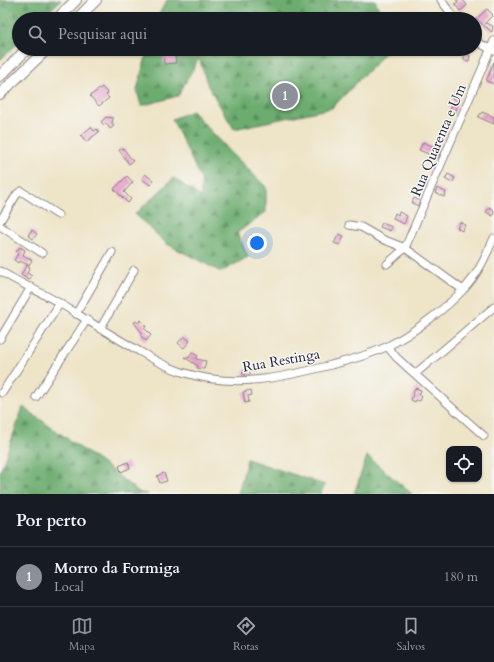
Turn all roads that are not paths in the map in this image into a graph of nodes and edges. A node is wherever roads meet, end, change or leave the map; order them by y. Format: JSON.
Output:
{"nodes":[{"id":1,"x":76,"y":0,"type":"edge"},
{"id":2,"x":96,"y":0,"type":"edge"},
{"id":3,"x":441,"y":0,"type":"edge"},
{"id":4,"x":64,"y":12,"type":"edge"},
{"id":5,"x":84,"y":12,"type":"edge"},
{"id":6,"x":450,"y":12,"type":"edge"},
{"id":7,"x":494,"y":42,"type":"edge"},
{"id":8,"x":482,"y":45,"type":"edge"},
{"id":9,"x":492,"y":50,"type":"edge"},
{"id":10,"x":20,"y":56,"type":"edge"},
{"id":11,"x":40,"y":56,"type":"edge"},
{"id":12,"x":0,"y":76,"type":"edge"},
{"id":13,"x":0,"y":94,"type":"edge"},
{"id":14,"x":58,"y":215,"type":"dead end"},
{"id":15,"x":0,"y":221,"type":"edge"},
{"id":16,"x":349,"y":225,"type":"dead end"},
{"id":17,"x":0,"y":226,"type":"edge"},
{"id":18,"x":494,"y":238,"type":"edge"},
{"id":19,"x":405,"y":248,"type":"junction"},
{"id":20,"x":112,"y":252,"type":"dead end"},
{"id":21,"x":42,"y":254,"type":"dead end"},
{"id":22,"x":387,"y":264,"type":"dead end"},
{"id":23,"x":134,"y":270,"type":"dead end"},
{"id":24,"x":1,"y":273,"type":"edge"},
{"id":25,"x":31,"y":287,"type":"junction"},
{"id":26,"x":463,"y":290,"type":"junction"},
{"id":27,"x":60,"y":303,"type":"junction"},
{"id":28,"x":494,"y":307,"type":"edge"},
{"id":29,"x":76,"y":314,"type":"junction"},
{"id":30,"x":86,"y":321,"type":"junction"},
{"id":31,"x":100,"y":329,"type":"junction"},
{"id":32,"x":0,"y":339,"type":"edge"},
{"id":33,"x":387,"y":346,"type":"junction"},
{"id":34,"x":415,"y":374,"type":"junction"},
{"id":35,"x":2,"y":393,"type":"dead end"},
{"id":36,"x":36,"y":397,"type":"dead end"},
{"id":37,"x":484,"y":436,"type":"dead end"}],
"edges":[{"from":1,"to":4,"type":"highway"},
{"from":2,"to":5,"type":"highway"},
{"from":3,"to":6,"type":"street"},
{"from":7,"to":9,"type":"street","name":"Rua Quarenta e Um"},
{"from":8,"to":9,"type":"street"},
{"from":9,"to":19,"type":"street","name":"Rua Quarenta e Um"},
{"from":10,"to":12,"type":"highway"},
{"from":11,"to":13,"type":"highway"},
{"from":14,"to":15,"type":"street"},
{"from":16,"to":19,"type":"street"},
{"from":17,"to":21,"type":"street"},
{"from":18,"to":26,"type":"street","name":"Rua Restinga"},
{"from":19,"to":22,"type":"street","name":"Rua Quarenta e Um"},
{"from":19,"to":26,"type":"street"},
{"from":20,"to":29,"type":"street"},
{"from":23,"to":31,"type":"street"},
{"from":24,"to":25,"type":"street","name":"Rua Restinga"},
{"from":25,"to":27,"type":"street","name":"Rua Restinga"},
{"from":25,"to":32,"type":"street"},
{"from":26,"to":33,"type":"street","name":"Rua Restinga"},
{"from":27,"to":29,"type":"street","name":"Rua Restinga"},
{"from":27,"to":35,"type":"street"},
{"from":28,"to":34,"type":"street"},
{"from":29,"to":30,"type":"street","name":"Rua Restinga"},
{"from":30,"to":31,"type":"street","name":"Rua Restinga"},
{"from":30,"to":36,"type":"street"},
{"from":31,"to":33,"type":"street","name":"Rua Restinga"},
{"from":33,"to":34,"type":"street"},
{"from":34,"to":37,"type":"street"}]}
